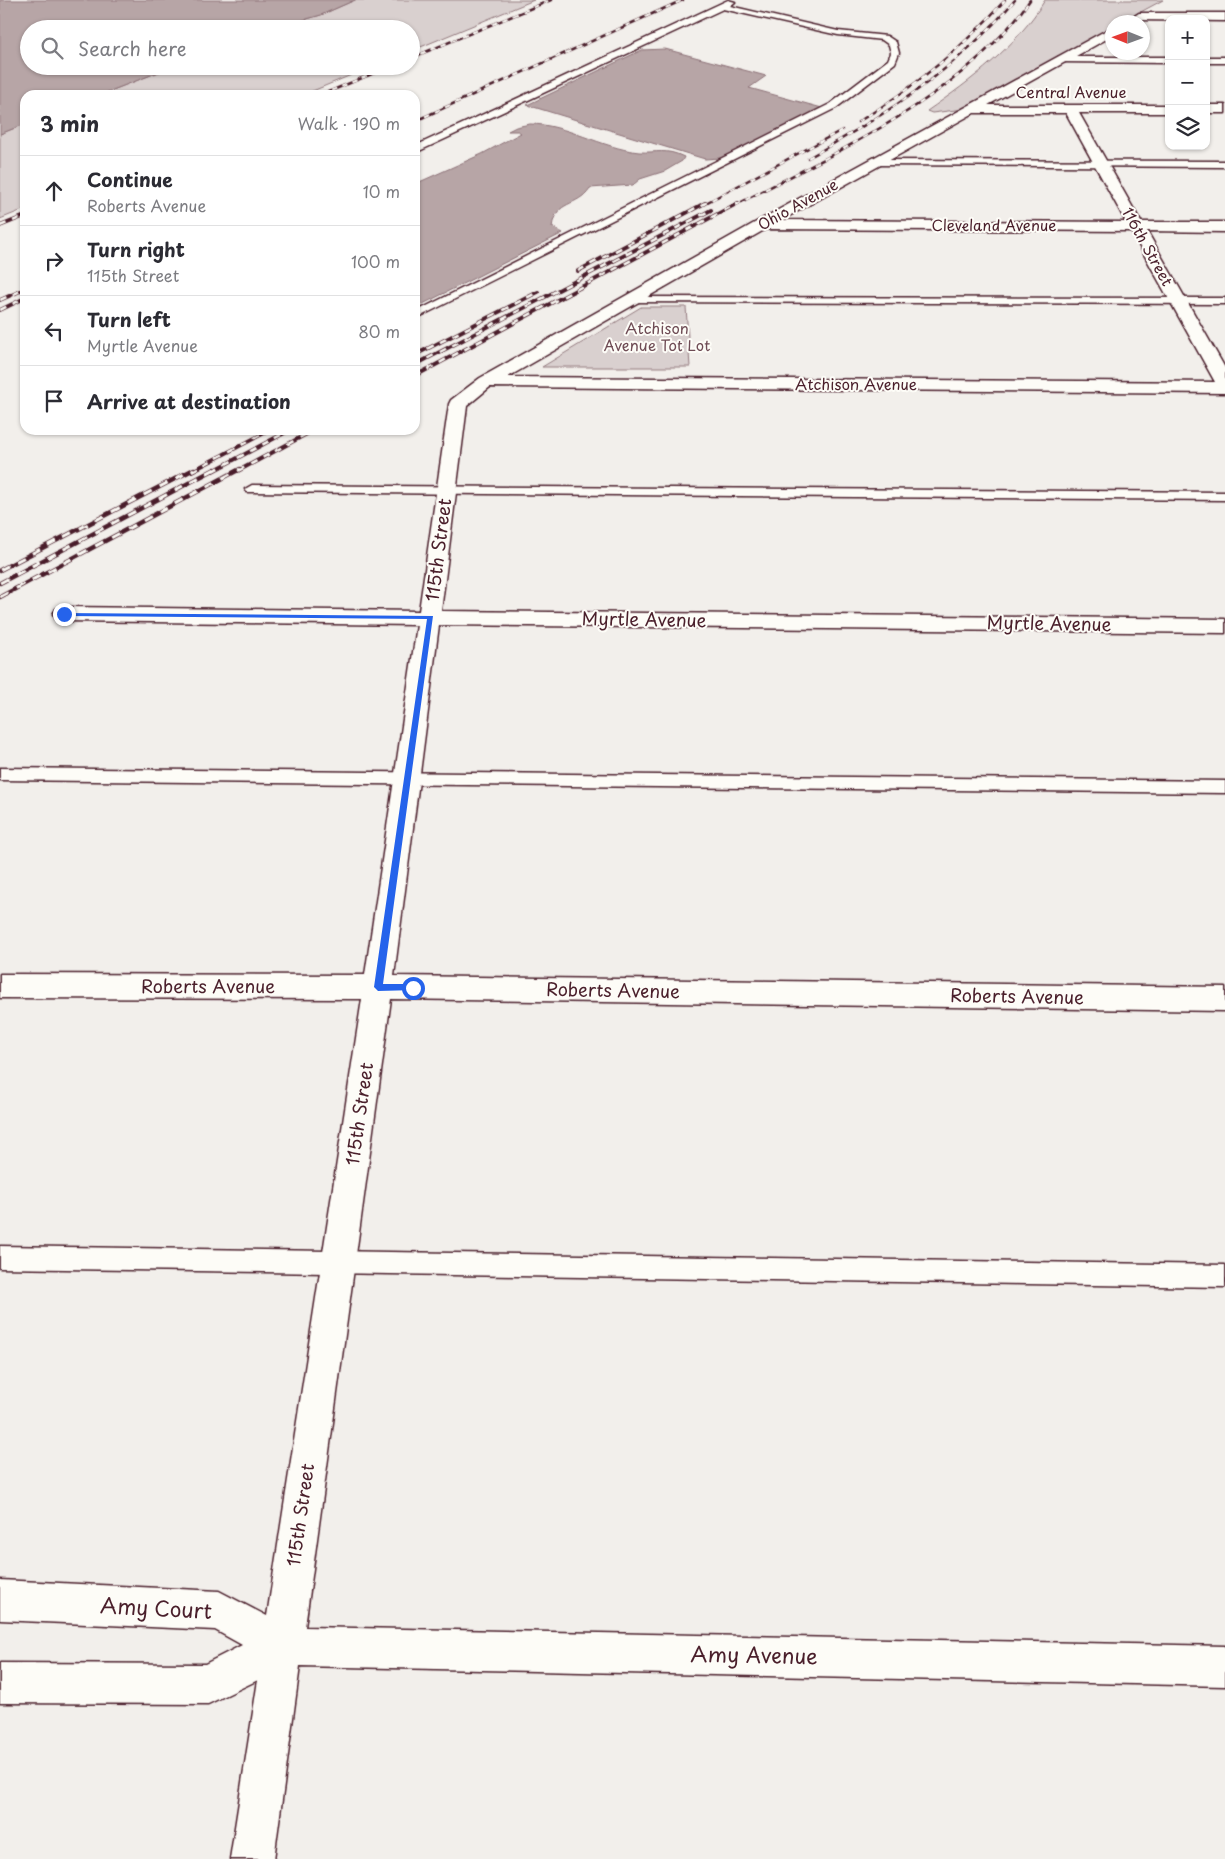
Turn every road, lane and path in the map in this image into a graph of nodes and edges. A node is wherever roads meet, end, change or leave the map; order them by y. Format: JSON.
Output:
{"nodes":[{"id":1,"x":734,"y":0,"type":"edge"},
{"id":2,"x":1160,"y":4,"type":"dead end"},
{"id":3,"x":721,"y":6,"type":"junction"},
{"id":4,"x":1141,"y":15,"type":"edge"},
{"id":5,"x":1225,"y":17,"type":"edge"},
{"id":6,"x":1150,"y":19,"type":"edge"},
{"id":7,"x":1105,"y":35,"type":"edge"},
{"id":8,"x":1061,"y":59,"type":"junction"},
{"id":9,"x":1165,"y":60,"type":"edge"},
{"id":10,"x":1210,"y":60,"type":"edge"},
{"id":11,"x":1225,"y":60,"type":"edge"},
{"id":12,"x":973,"y":108,"type":"junction"},
{"id":13,"x":1070,"y":109,"type":"junction"},
{"id":14,"x":1165,"y":109,"type":"edge"},
{"id":15,"x":1210,"y":109,"type":"edge"},
{"id":16,"x":1225,"y":109,"type":"edge"},
{"id":17,"x":420,"y":148,"type":"edge"},
{"id":18,"x":875,"y":162,"type":"junction"},
{"id":19,"x":1100,"y":163,"type":"junction"},
{"id":20,"x":1225,"y":164,"type":"edge"},
{"id":21,"x":763,"y":224,"type":"junction"},
{"id":22,"x":1136,"y":227,"type":"junction"},
{"id":23,"x":1225,"y":227,"type":"edge"},
{"id":24,"x":631,"y":300,"type":"junction"},
{"id":25,"x":1178,"y":301,"type":"junction"},
{"id":26,"x":1225,"y":301,"type":"edge"},
{"id":27,"x":420,"y":313,"type":"edge"},
{"id":28,"x":486,"y":382,"type":"junction"},
{"id":29,"x":1225,"y":386,"type":"edge"},
{"id":30,"x":252,"y":489,"type":"dead end"},
{"id":31,"x":447,"y":490,"type":"junction"},
{"id":32,"x":1225,"y":496,"type":"edge"},
{"id":33,"x":64,"y":614,"type":"dead end"},
{"id":34,"x":430,"y":617,"type":"junction"},
{"id":35,"x":1225,"y":626,"type":"edge"},
{"id":36,"x":0,"y":774,"type":"edge"},
{"id":37,"x":408,"y":779,"type":"junction"},
{"id":38,"x":1225,"y":787,"type":"edge"},
{"id":39,"x":0,"y":986,"type":"edge"},
{"id":40,"x":378,"y":987,"type":"junction"},
{"id":41,"x":1225,"y":1000,"type":"edge"},
{"id":42,"x":0,"y":1257,"type":"edge"},
{"id":43,"x":338,"y":1262,"type":"junction"},
{"id":44,"x":1225,"y":1276,"type":"edge"},
{"id":45,"x":0,"y":1600,"type":"edge"},
{"id":46,"x":282,"y":1646,"type":"junction"},
{"id":47,"x":1225,"y":1666,"type":"edge"},
{"id":48,"x":0,"y":1683,"type":"edge"},
{"id":49,"x":252,"y":1859,"type":"edge"}],
"edges":[{"from":1,"to":3,"type":"lane"},
{"from":2,"to":4,"type":"street"},
{"from":3,"to":17,"type":"lane"},
{"from":3,"to":27,"type":"lane"},
{"from":5,"to":6,"type":"street"},
{"from":7,"to":8,"type":"street","name":"Ohio Avenue"},
{"from":8,"to":9,"type":"lane"},
{"from":8,"to":12,"type":"street","name":"Ohio Avenue"},
{"from":10,"to":11,"type":"lane"},
{"from":12,"to":13,"type":"street","name":"Central Avenue"},
{"from":12,"to":18,"type":"street","name":"Ohio Avenue"},
{"from":13,"to":14,"type":"street","name":"Central Avenue"},
{"from":13,"to":19,"type":"street","name":"116th Street"},
{"from":15,"to":16,"type":"street"},
{"from":18,"to":19,"type":"lane"},
{"from":18,"to":21,"type":"street","name":"Ohio Avenue"},
{"from":19,"to":20,"type":"lane"},
{"from":19,"to":22,"type":"street","name":"116th Street"},
{"from":21,"to":22,"type":"street","name":"Cleveland Avenue"},
{"from":21,"to":24,"type":"street","name":"Ohio Avenue"},
{"from":22,"to":23,"type":"street","name":"Cleveland Avenue"},
{"from":22,"to":25,"type":"street","name":"116th Street"},
{"from":24,"to":25,"type":"lane"},
{"from":24,"to":28,"type":"street","name":"Ohio Avenue"},
{"from":25,"to":26,"type":"lane"},
{"from":25,"to":29,"type":"street","name":"116th Street"},
{"from":28,"to":29,"type":"street","name":"Atchison Avenue"},
{"from":28,"to":31,"type":"street","name":"115th Street"},
{"from":30,"to":31,"type":"lane"},
{"from":31,"to":32,"type":"lane"},
{"from":31,"to":34,"type":"street","name":"115th Street"},
{"from":33,"to":34,"type":"street","name":"Myrtle Avenue"},
{"from":34,"to":35,"type":"street","name":"Myrtle Avenue"},
{"from":34,"to":37,"type":"street","name":"115th Street"},
{"from":36,"to":37,"type":"lane"},
{"from":37,"to":38,"type":"lane"},
{"from":37,"to":40,"type":"street","name":"115th Street"},
{"from":39,"to":40,"type":"street","name":"Roberts Avenue"},
{"from":40,"to":41,"type":"street","name":"Roberts Avenue"},
{"from":40,"to":43,"type":"street","name":"115th Street"},
{"from":42,"to":43,"type":"lane"},
{"from":43,"to":44,"type":"lane"},
{"from":43,"to":46,"type":"street","name":"115th Street"},
{"from":45,"to":46,"type":"street","name":"Amy Court"},
{"from":46,"to":47,"type":"street","name":"Amy Avenue"},
{"from":46,"to":48,"type":"street"},
{"from":46,"to":49,"type":"street","name":"115th Street"}]}
